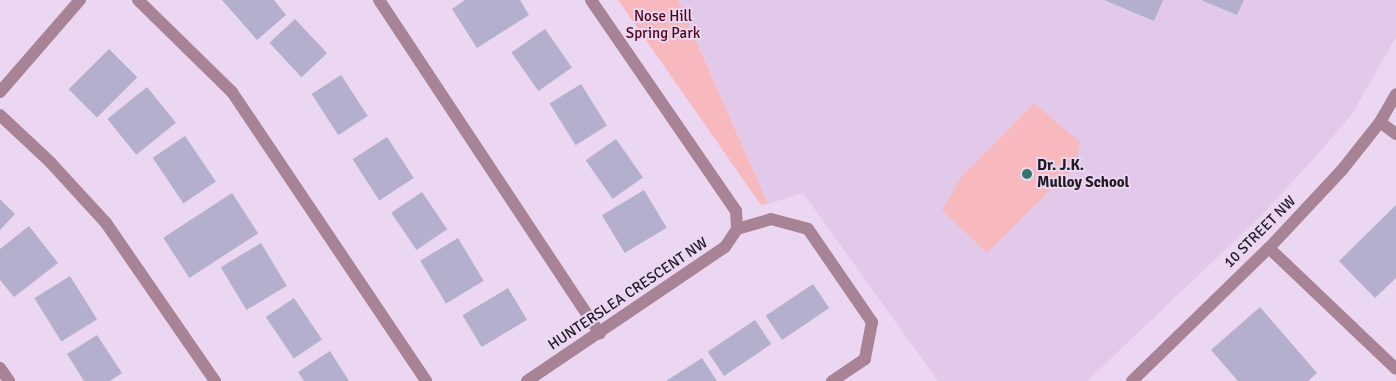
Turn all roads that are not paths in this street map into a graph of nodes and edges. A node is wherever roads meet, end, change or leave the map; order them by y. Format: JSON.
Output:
{"nodes":[{"id":1,"x":80,"y":0,"type":"edge"},
{"id":2,"x":138,"y":0,"type":"edge"},
{"id":3,"x":379,"y":0,"type":"edge"},
{"id":4,"x":591,"y":0,"type":"edge"},
{"id":5,"x":0,"y":92,"type":"edge"},
{"id":6,"x":1396,"y":94,"type":"edge"},
{"id":7,"x":0,"y":115,"type":"edge"},
{"id":8,"x":1380,"y":122,"type":"junction"},
{"id":9,"x":1396,"y":134,"type":"edge"},
{"id":10,"x":737,"y":229,"type":"junction"},
{"id":11,"x":1269,"y":248,"type":"junction"},
{"id":12,"x":600,"y":334,"type":"junction"},
{"id":13,"x":0,"y":368,"type":"edge"},
{"id":14,"x":1396,"y":369,"type":"edge"},
{"id":15,"x":9,"y":381,"type":"edge"},
{"id":16,"x":215,"y":381,"type":"edge"},
{"id":17,"x":426,"y":381,"type":"edge"},
{"id":18,"x":527,"y":381,"type":"edge"},
{"id":19,"x":832,"y":381,"type":"edge"},
{"id":20,"x":1132,"y":381,"type":"edge"}],
"edges":[{"from":1,"to":5,"type":"street"},
{"from":2,"to":17,"type":"street"},
{"from":3,"to":12,"type":"street"},
{"from":4,"to":10,"type":"street"},
{"from":6,"to":8,"type":"street","name":"10 STREET NW"},
{"from":7,"to":16,"type":"street"},
{"from":8,"to":9,"type":"street"},
{"from":8,"to":11,"type":"street","name":"10 STREET NW"},
{"from":10,"to":12,"type":"street","name":"HUNTERSLEA CRESCENT NW"},
{"from":10,"to":19,"type":"street"},
{"from":11,"to":14,"type":"street"},
{"from":11,"to":20,"type":"street","name":"10 STREET NW"},
{"from":12,"to":18,"type":"street","name":"HUNTERSLEA CRESCENT NW"},
{"from":13,"to":15,"type":"street"}]}
